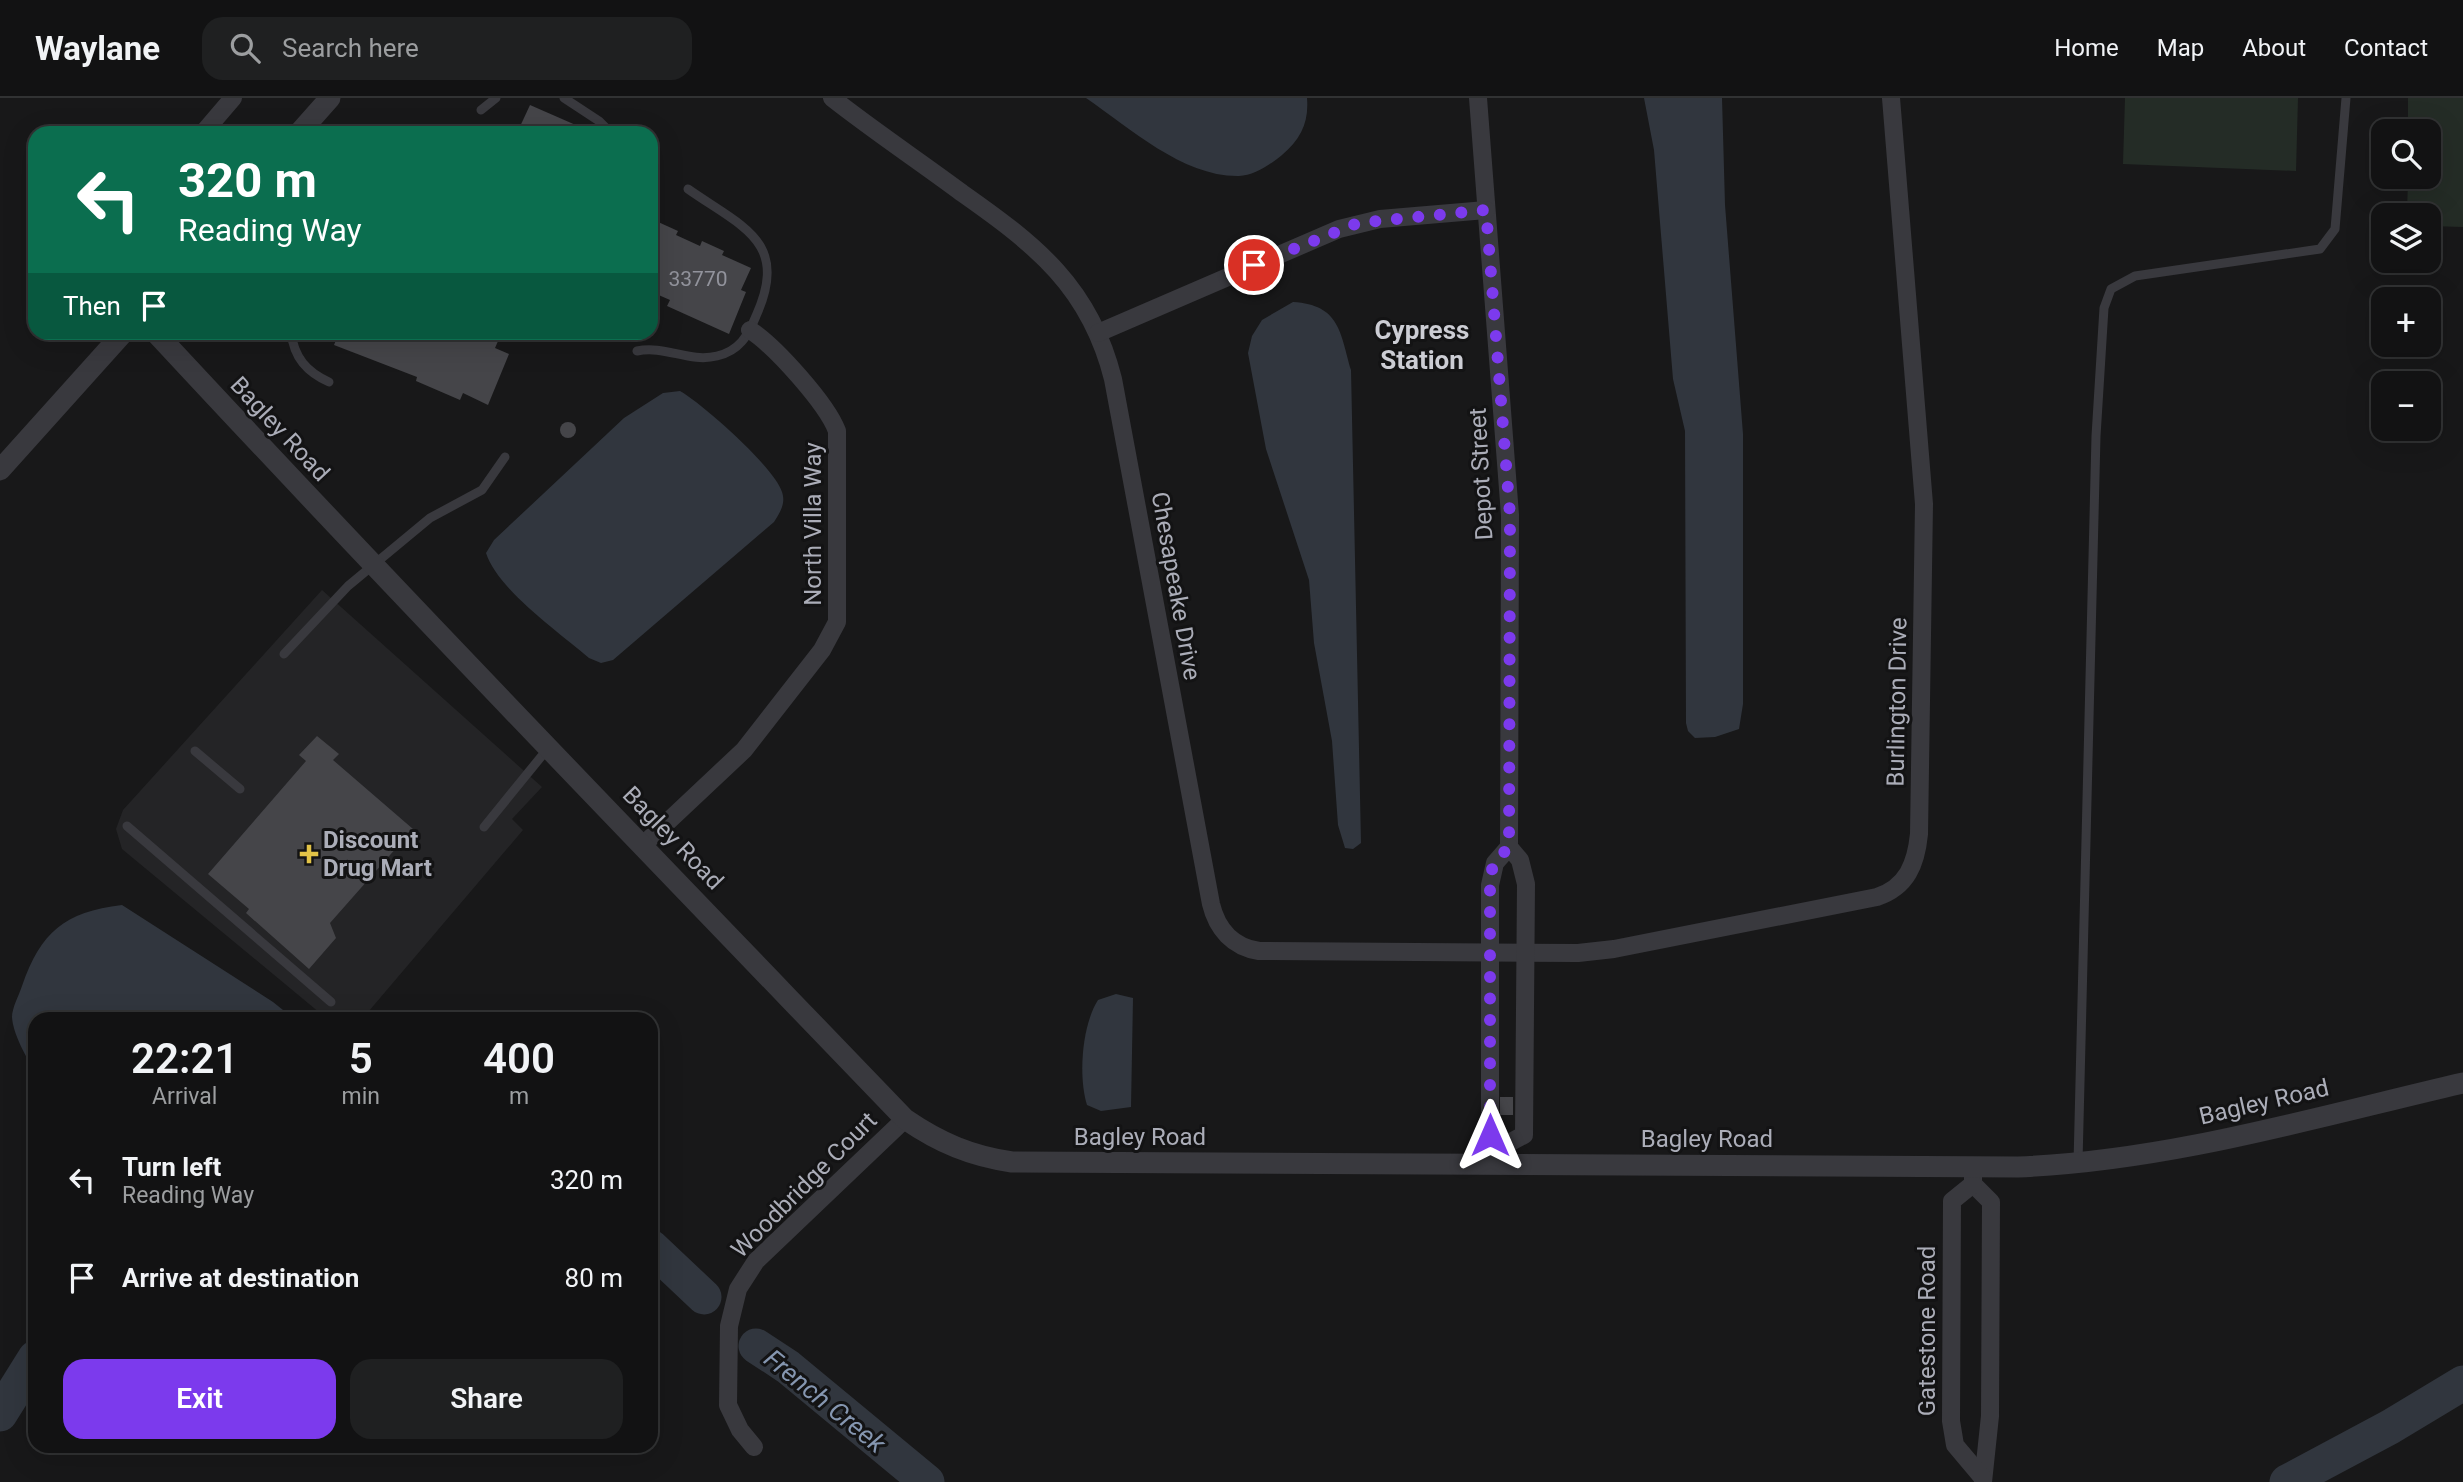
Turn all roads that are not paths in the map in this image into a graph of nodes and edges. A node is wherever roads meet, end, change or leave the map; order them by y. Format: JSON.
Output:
{"nodes":[{"id":1,"x":233,"y":98,"type":"edge"},
{"id":2,"x":330,"y":98,"type":"edge"},
{"id":3,"x":496,"y":98,"type":"edge"},
{"id":4,"x":564,"y":98,"type":"edge"},
{"id":5,"x":832,"y":98,"type":"edge"},
{"id":6,"x":1478,"y":98,"type":"edge"},
{"id":7,"x":1891,"y":98,"type":"edge"},
{"id":8,"x":2346,"y":98,"type":"edge"},
{"id":9,"x":481,"y":110,"type":"dead end"},
{"id":10,"x":209,"y":126,"type":"edge"},
{"id":11,"x":305,"y":126,"type":"edge"},
{"id":12,"x":602,"y":126,"type":"edge"},
{"id":13,"x":688,"y":189,"type":"dead end"},
{"id":14,"x":1486,"y":210,"type":"junction"},
{"id":15,"x":750,"y":330,"type":"junction"},
{"id":16,"x":1098,"y":332,"type":"junction"},
{"id":17,"x":117,"y":340,"type":"edge"},
{"id":18,"x":162,"y":340,"type":"edge"},
{"id":19,"x":294,"y":340,"type":"edge"},
{"id":20,"x":638,"y":351,"type":"dead end"},
{"id":21,"x":329,"y":383,"type":"dead end"},
{"id":22,"x":505,"y":457,"type":"dead end"},
{"id":23,"x":0,"y":470,"type":"edge"},
{"id":24,"x":372,"y":567,"type":"junction"},
{"id":25,"x":284,"y":653,"type":"dead end"},
{"id":26,"x":549,"y":747,"type":"junction"},
{"id":27,"x":195,"y":751,"type":"dead end"},
{"id":28,"x":240,"y":789,"type":"dead end"},
{"id":29,"x":127,"y":826,"type":"dead end"},
{"id":30,"x":484,"y":827,"type":"dead end"},
{"id":31,"x":643,"y":845,"type":"junction"},
{"id":32,"x":1509,"y":847,"type":"junction"},
{"id":33,"x":1490,"y":952,"type":"junction"},
{"id":34,"x":1525,"y":952,"type":"junction"},
{"id":35,"x":331,"y":1002,"type":"dead end"},
{"id":36,"x":2463,"y":1083,"type":"edge"},
{"id":37,"x":905,"y":1119,"type":"junction"},
{"id":38,"x":1506,"y":1154,"type":"junction"},
{"id":39,"x":2078,"y":1165,"type":"junction"},
{"id":40,"x":1973,"y":1175,"type":"junction"},
{"id":41,"x":754,"y":1447,"type":"dead end"},
{"id":42,"x":1982,"y":1480,"type":"edge"}],
"edges":[{"from":1,"to":10,"type":"street"},
{"from":2,"to":11,"type":"street"},
{"from":3,"to":9,"type":"lane"},
{"from":4,"to":12,"type":"lane"},
{"from":5,"to":16,"type":"street","name":"Chesapeake Drive"},
{"from":6,"to":14,"type":"street","name":"Depot Street"},
{"from":7,"to":34,"type":"street","name":"Burlington Drive"},
{"from":8,"to":39,"type":"lane"},
{"from":13,"to":15,"type":"lane"},
{"from":14,"to":16,"type":"street"},
{"from":14,"to":32,"type":"street","name":"Depot Street"},
{"from":15,"to":20,"type":"lane"},
{"from":15,"to":31,"type":"street","name":"North Villa Way"},
{"from":16,"to":33,"type":"street","name":"Chesapeake Drive"},
{"from":17,"to":23,"type":"street"},
{"from":18,"to":24,"type":"street","name":"Bagley Road"},
{"from":19,"to":21,"type":"lane"},
{"from":22,"to":24,"type":"lane"},
{"from":24,"to":25,"type":"lane"},
{"from":24,"to":26,"type":"street","name":"Bagley Road"},
{"from":26,"to":30,"type":"lane"},
{"from":26,"to":31,"type":"street","name":"Bagley Road"},
{"from":27,"to":28,"type":"lane"},
{"from":29,"to":35,"type":"lane"},
{"from":31,"to":37,"type":"street","name":"Bagley Road"},
{"from":32,"to":33,"type":"street"},
{"from":32,"to":34,"type":"street","name":"Depot Street"},
{"from":33,"to":34,"type":"street","name":"Burlington Drive"},
{"from":33,"to":38,"type":"street"},
{"from":34,"to":38,"type":"street","name":"Depot Street"},
{"from":36,"to":39,"type":"street","name":"Bagley Road"},
{"from":37,"to":38,"type":"street","name":"Bagley Road"},
{"from":37,"to":41,"type":"street","name":"Woodbridge Court"},
{"from":38,"to":40,"type":"street","name":"Bagley Road"},
{"from":39,"to":40,"type":"street","name":"Bagley Road"},
{"from":40,"to":42,"type":"street","name":"Gatestone Road"},
{"from":40,"to":42,"type":"street","name":"Gatestone Road"}]}
